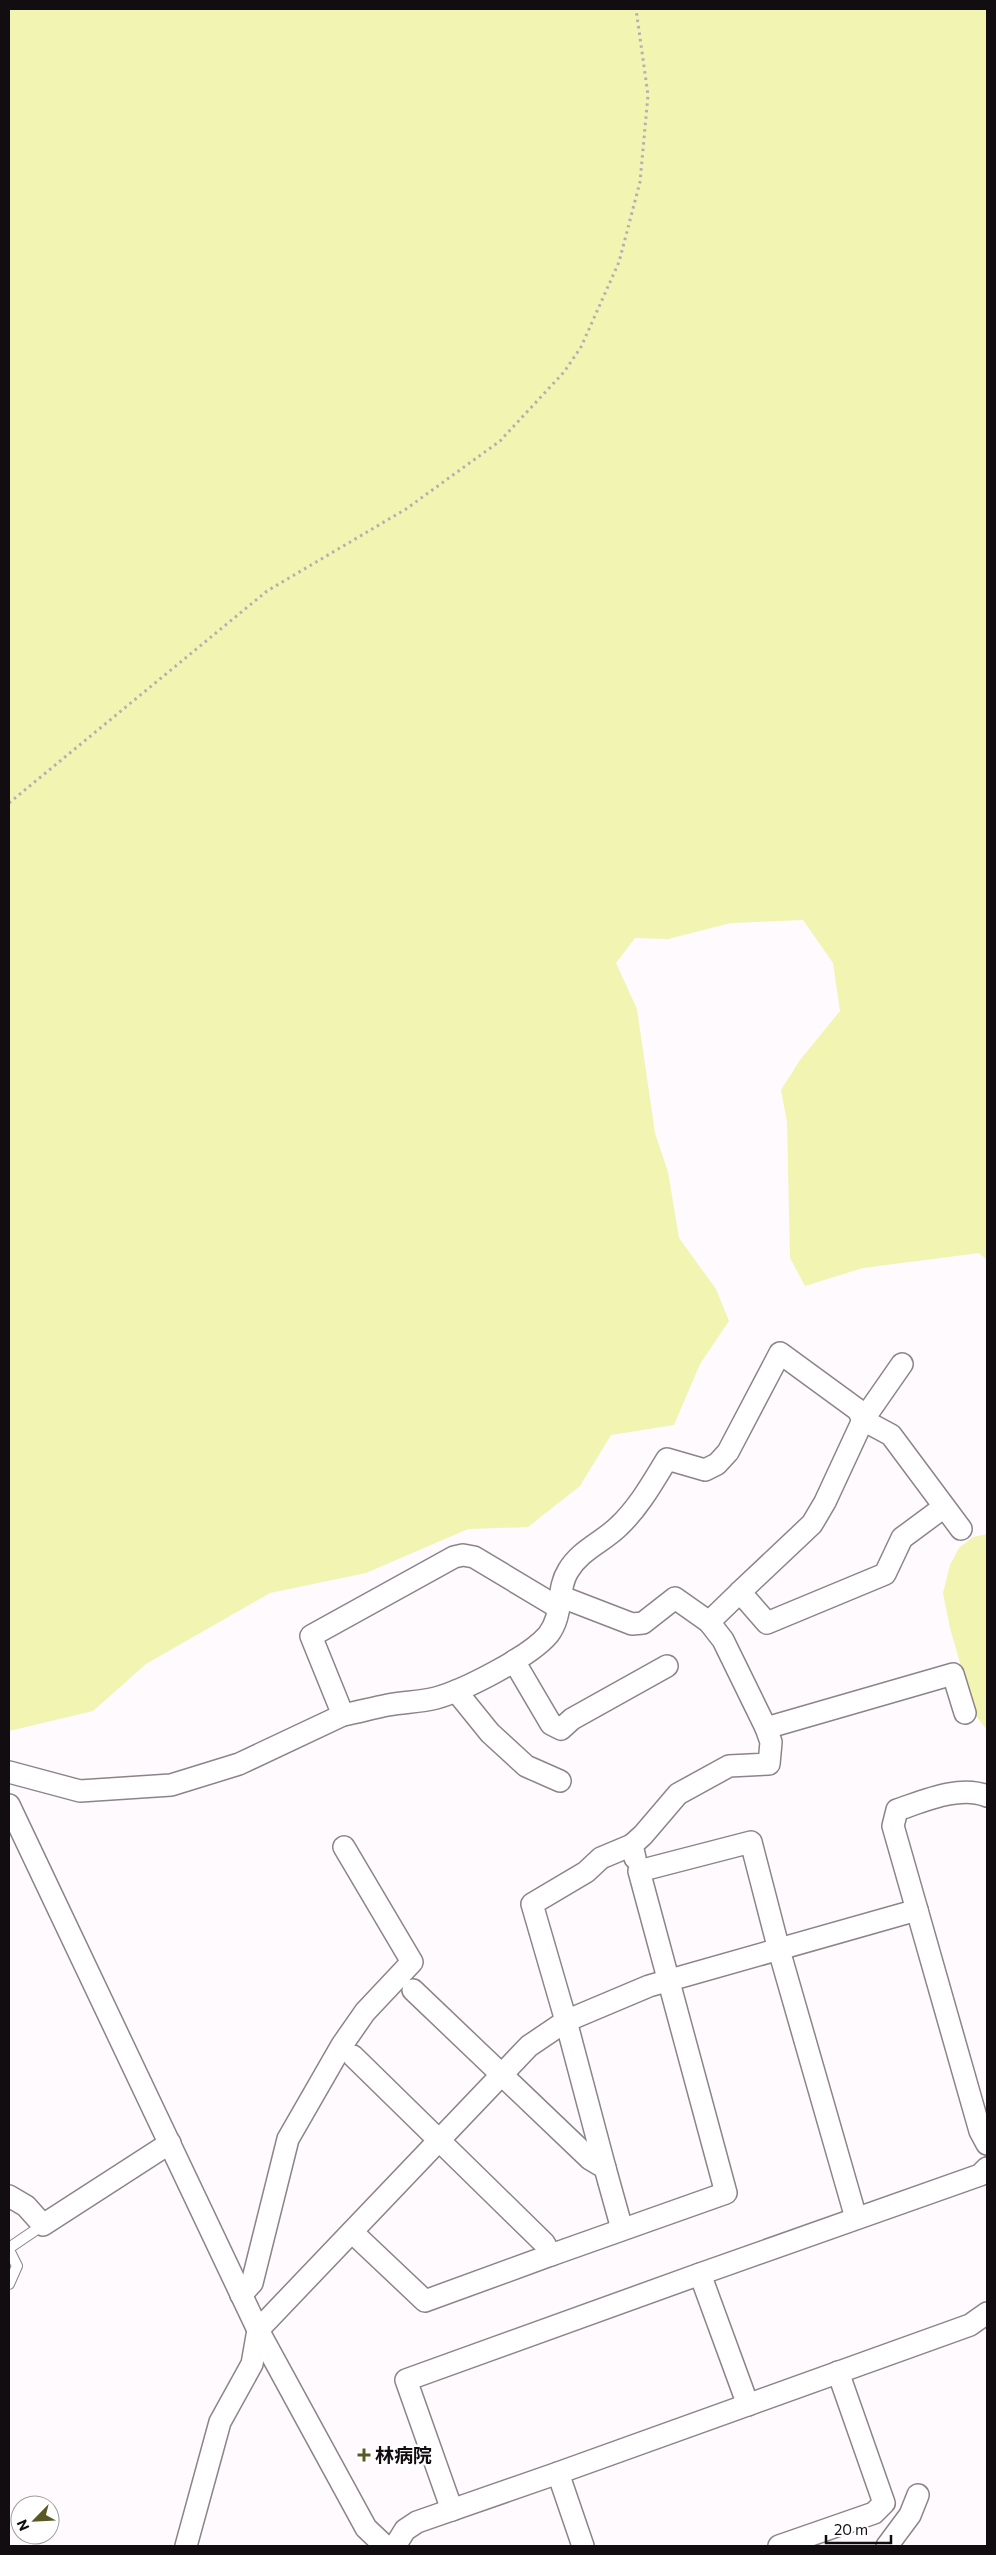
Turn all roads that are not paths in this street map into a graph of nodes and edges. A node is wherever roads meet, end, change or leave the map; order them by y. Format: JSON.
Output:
{"nodes":[{"id":1,"x":902,"y":1364,"type":"dead end"},
{"id":2,"x":864,"y":1420,"type":"junction"},
{"id":3,"x":944,"y":1507,"type":"junction"},
{"id":4,"x":961,"y":1529,"type":"dead end"},
{"id":5,"x":740,"y":1592,"type":"junction"},
{"id":6,"x":560,"y":1602,"type":"junction"},
{"id":7,"x":710,"y":1622,"type":"junction"},
{"id":8,"x":514,"y":1661,"type":"junction"},
{"id":9,"x":666,"y":1666,"type":"dead end"},
{"id":10,"x":456,"y":1691,"type":"junction"},
{"id":11,"x":965,"y":1713,"type":"dead end"},
{"id":12,"x":343,"y":1716,"type":"junction"},
{"id":13,"x":766,"y":1728,"type":"junction"},
{"id":14,"x":9,"y":1772,"type":"edge"},
{"id":15,"x":560,"y":1781,"type":"dead end"},
{"id":16,"x":987,"y":1796,"type":"edge"},
{"id":17,"x":9,"y":1805,"type":"edge"},
{"id":18,"x":632,"y":1845,"type":"junction"},
{"id":19,"x":344,"y":1847,"type":"dead end"},
{"id":20,"x":639,"y":1872,"type":"junction"},
{"id":21,"x":917,"y":1910,"type":"junction"},
{"id":22,"x":778,"y":1950,"type":"junction"},
{"id":23,"x":668,"y":1981,"type":"junction"},
{"id":24,"x":413,"y":1990,"type":"dead end"},
{"id":25,"x":566,"y":2021,"type":"junction"},
{"id":26,"x":353,"y":2056,"type":"dead end"},
{"id":27,"x":502,"y":2074,"type":"junction"},
{"id":28,"x":439,"y":2140,"type":"junction"},
{"id":29,"x":170,"y":2143,"type":"junction"},
{"id":30,"x":987,"y":2144,"type":"edge"},
{"id":31,"x":605,"y":2168,"type":"junction"},
{"id":32,"x":987,"y":2168,"type":"edge"},
{"id":33,"x":9,"y":2196,"type":"edge"},
{"id":34,"x":856,"y":2218,"type":"junction"},
{"id":35,"x":43,"y":2225,"type":"junction"},
{"id":36,"x":622,"y":2229,"type":"junction"},
{"id":37,"x":352,"y":2232,"type":"junction"},
{"id":38,"x":9,"y":2249,"type":"edge"},
{"id":39,"x":551,"y":2255,"type":"junction"},
{"id":40,"x":700,"y":2274,"type":"junction"},
{"id":41,"x":9,"y":2284,"type":"edge"},
{"id":42,"x":241,"y":2295,"type":"junction"},
{"id":43,"x":987,"y":2313,"type":"edge"},
{"id":44,"x":258,"y":2330,"type":"junction"},
{"id":45,"x":838,"y":2372,"type":"junction"},
{"id":46,"x":748,"y":2405,"type":"junction"},
{"id":47,"x":558,"y":2473,"type":"junction"},
{"id":48,"x":918,"y":2495,"type":"dead end"},
{"id":49,"x":452,"y":2510,"type":"junction"},
{"id":50,"x":186,"y":2546,"type":"edge"},
{"id":51,"x":385,"y":2546,"type":"edge"},
{"id":52,"x":395,"y":2546,"type":"edge"},
{"id":53,"x":583,"y":2546,"type":"edge"},
{"id":54,"x":779,"y":2546,"type":"edge"},
{"id":55,"x":887,"y":2546,"type":"edge"}],
"edges":[{"from":1,"to":2,"type":"street"},
{"from":2,"to":3,"type":"street"},
{"from":2,"to":5,"type":"street"},
{"from":2,"to":6,"type":"street"},
{"from":3,"to":4,"type":"street"},
{"from":3,"to":5,"type":"street"},
{"from":5,"to":7,"type":"street"},
{"from":6,"to":7,"type":"street"},
{"from":6,"to":8,"type":"street"},
{"from":6,"to":12,"type":"street"},
{"from":7,"to":13,"type":"street"},
{"from":8,"to":9,"type":"street"},
{"from":8,"to":10,"type":"street"},
{"from":10,"to":12,"type":"street"},
{"from":10,"to":15,"type":"street"},
{"from":11,"to":13,"type":"street"},
{"from":12,"to":14,"type":"street"},
{"from":13,"to":18,"type":"street"},
{"from":16,"to":21,"type":"street"},
{"from":17,"to":29,"type":"street"},
{"from":18,"to":20,"type":"street"},
{"from":18,"to":25,"type":"street"},
{"from":19,"to":42,"type":"street"},
{"from":20,"to":22,"type":"street"},
{"from":20,"to":23,"type":"street"},
{"from":21,"to":22,"type":"street"},
{"from":21,"to":30,"type":"street"},
{"from":22,"to":23,"type":"street"},
{"from":22,"to":34,"type":"street"},
{"from":23,"to":25,"type":"street"},
{"from":23,"to":36,"type":"street"},
{"from":24,"to":27,"type":"street"},
{"from":25,"to":27,"type":"street"},
{"from":25,"to":31,"type":"street"},
{"from":26,"to":28,"type":"street"},
{"from":27,"to":28,"type":"street"},
{"from":27,"to":31,"type":"street"},
{"from":28,"to":37,"type":"street"},
{"from":28,"to":39,"type":"street"},
{"from":29,"to":35,"type":"street"},
{"from":29,"to":42,"type":"street"},
{"from":31,"to":36,"type":"street"},
{"from":32,"to":34,"type":"street"},
{"from":33,"to":35,"type":"street"},
{"from":34,"to":40,"type":"street"},
{"from":35,"to":38,"type":"lane"},
{"from":36,"to":39,"type":"street"},
{"from":37,"to":39,"type":"street"},
{"from":37,"to":44,"type":"street"},
{"from":38,"to":41,"type":"lane"},
{"from":40,"to":46,"type":"street"},
{"from":40,"to":49,"type":"street"},
{"from":42,"to":44,"type":"street"},
{"from":43,"to":45,"type":"street"},
{"from":44,"to":50,"type":"street"},
{"from":44,"to":51,"type":"street"},
{"from":45,"to":46,"type":"street"},
{"from":45,"to":54,"type":"street"},
{"from":46,"to":47,"type":"street"},
{"from":47,"to":49,"type":"street"},
{"from":47,"to":53,"type":"street"},
{"from":48,"to":55,"type":"street"},
{"from":49,"to":52,"type":"street"}]}
